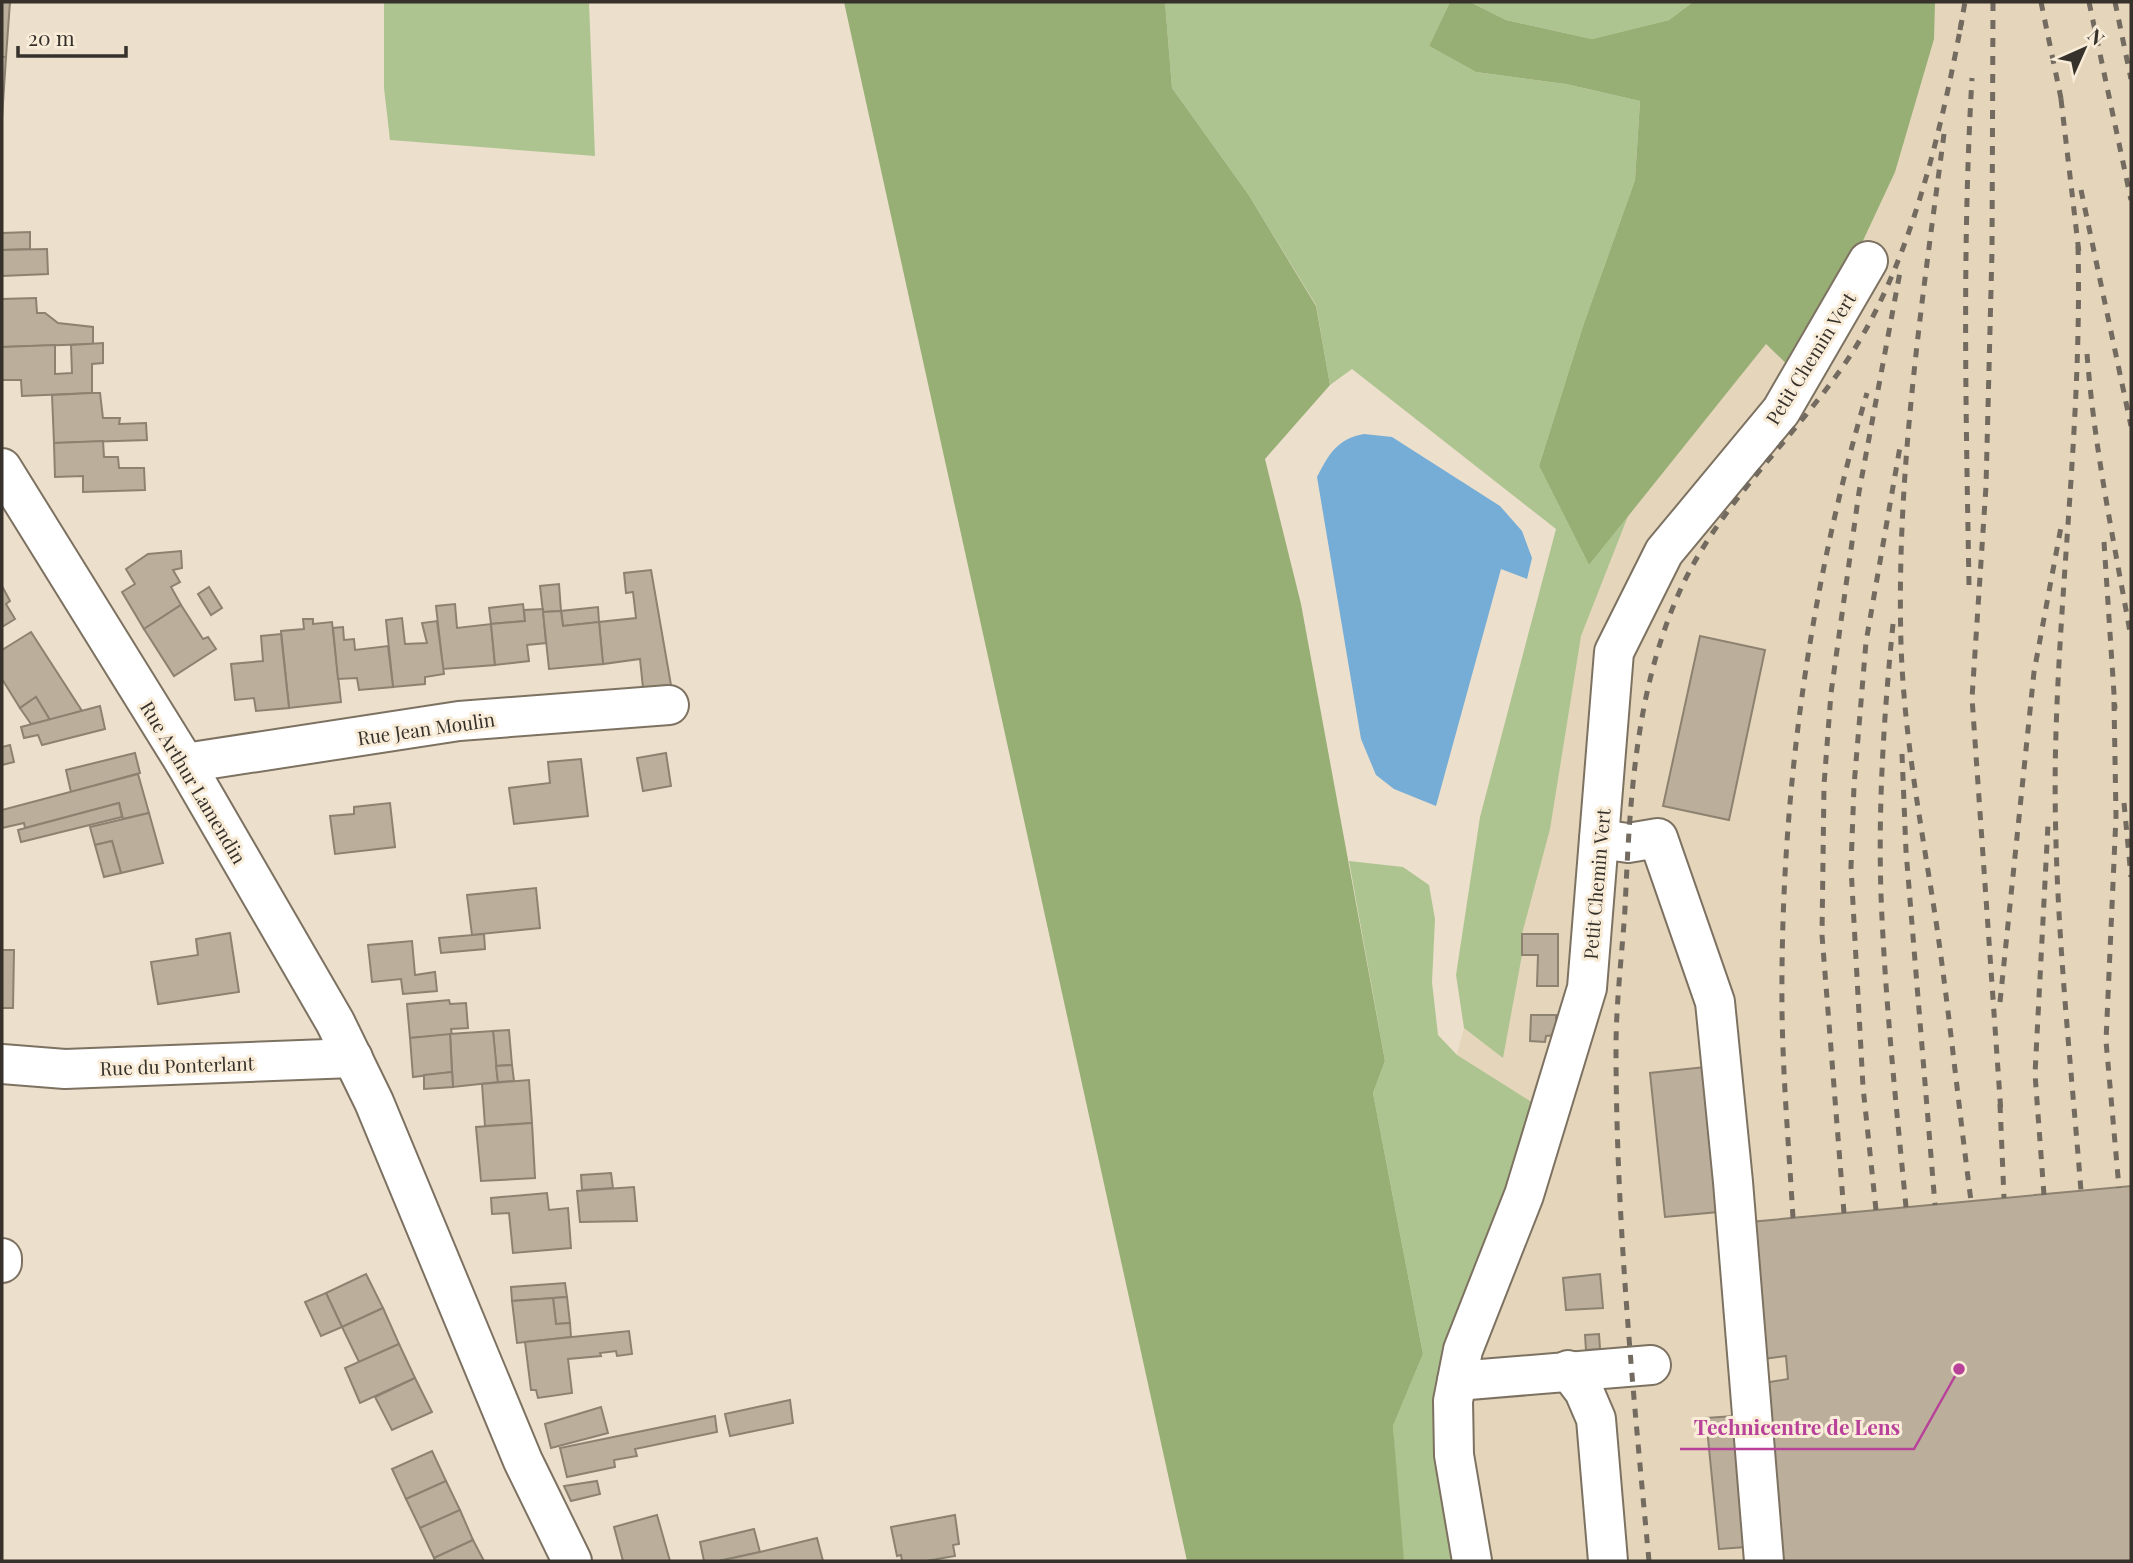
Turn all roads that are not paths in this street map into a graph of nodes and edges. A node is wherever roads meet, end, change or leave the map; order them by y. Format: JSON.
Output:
{"nodes":[{"id":1,"x":1868,"y":261,"type":"dead end"},
{"id":2,"x":2,"y":468,"type":"edge"},
{"id":3,"x":669,"y":705,"type":"dead end"},
{"id":4,"x":185,"y":764,"type":"junction"},
{"id":5,"x":1599,"y":839,"type":"junction"},
{"id":6,"x":353,"y":1058,"type":"junction"},
{"id":7,"x":2,"y":1065,"type":"edge"},
{"id":8,"x":1651,"y":1365,"type":"dead end"},
{"id":9,"x":1568,"y":1370,"type":"junction"},
{"id":10,"x":1457,"y":1381,"type":"junction"},
{"id":11,"x":572,"y":1561,"type":"edge"},
{"id":12,"x":1472,"y":1561,"type":"edge"},
{"id":13,"x":1608,"y":1561,"type":"edge"},
{"id":14,"x":1764,"y":1561,"type":"edge"}],
"edges":[{"from":1,"to":5,"type":"street","name":"Petit Chemin Vert"},
{"from":2,"to":4,"type":"street","name":"Rue Arthur Lamendin"},
{"from":3,"to":4,"type":"street","name":"Rue Jean Moulin"},
{"from":4,"to":6,"type":"street","name":"Rue Arthur Lamendin"},
{"from":5,"to":10,"type":"street","name":"Petit Chemin Vert"},
{"from":5,"to":14,"type":"street"},
{"from":6,"to":7,"type":"street","name":"Rue du Ponterlant"},
{"from":6,"to":11,"type":"street","name":"Rue Arthur Lamendin"},
{"from":8,"to":9,"type":"street"},
{"from":9,"to":10,"type":"street"},
{"from":9,"to":13,"type":"street"},
{"from":10,"to":12,"type":"street","name":"Petit Chemin Vert"}]}
